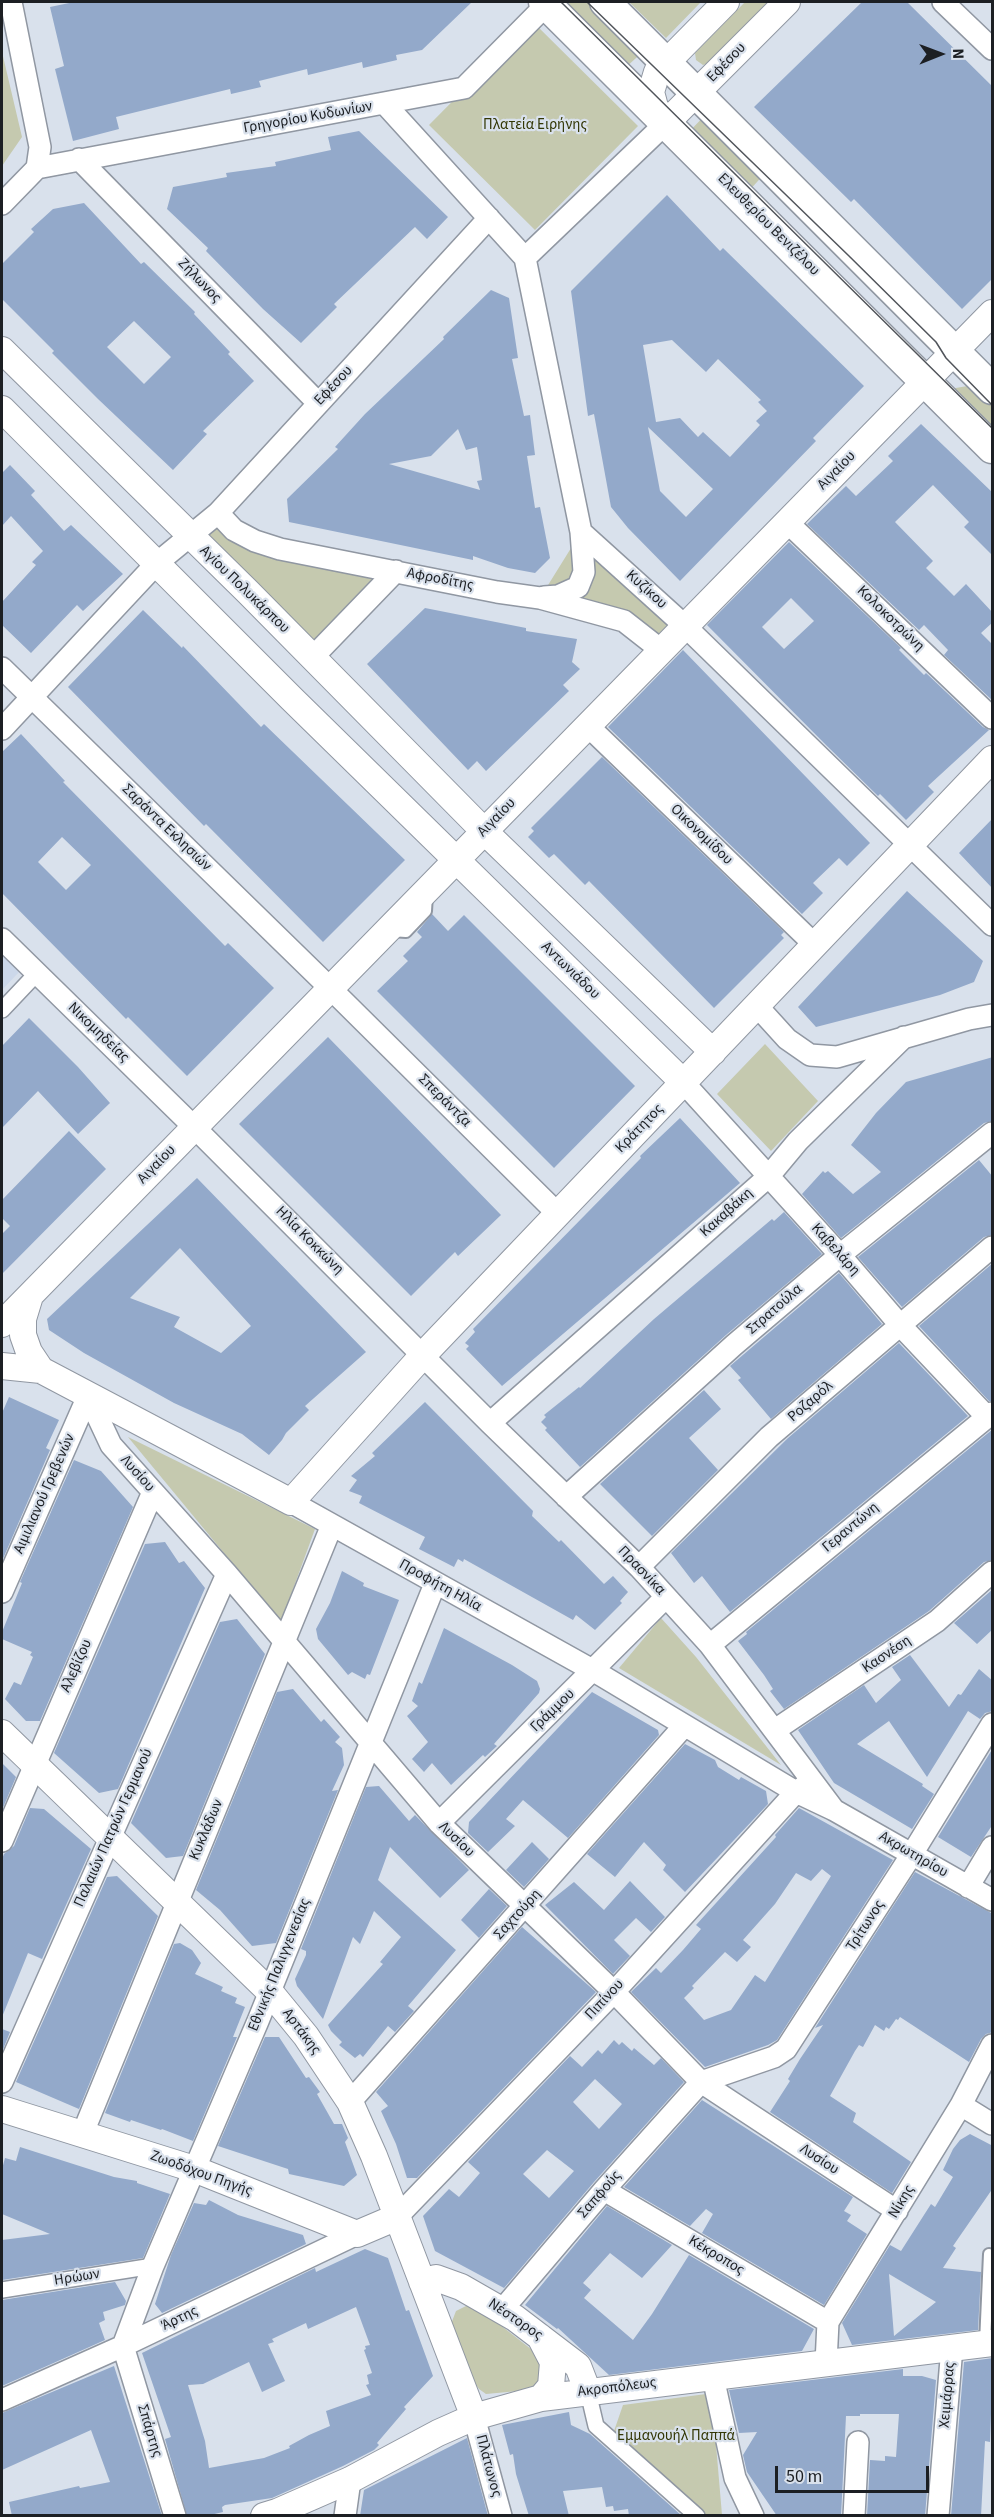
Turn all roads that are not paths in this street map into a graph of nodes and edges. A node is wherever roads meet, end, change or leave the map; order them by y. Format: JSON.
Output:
{"nodes":[{"id":1,"x":10,"y":2,"type":"edge"},
{"id":2,"x":605,"y":2,"type":"edge"},
{"id":3,"x":726,"y":2,"type":"edge"},
{"id":4,"x":787,"y":2,"type":"edge"},
{"id":5,"x":943,"y":2,"type":"edge"},
{"id":6,"x":545,"y":3,"type":"edge"},
{"id":7,"x":993,"y":49,"type":"edge"},
{"id":8,"x":666,"y":62,"type":"junction"},
{"id":9,"x":697,"y":93,"type":"junction"},
{"id":10,"x":385,"y":104,"type":"junction"},
{"id":11,"x":666,"y":123,"type":"junction"},
{"id":12,"x":79,"y":159,"type":"junction"},
{"id":13,"x":37,"y":168,"type":"junction"},
{"id":14,"x":2,"y":204,"type":"edge"},
{"id":15,"x":489,"y":218,"type":"junction"},
{"id":16,"x":525,"y":258,"type":"junction"},
{"id":17,"x":993,"y":313,"type":"edge"},
{"id":18,"x":2,"y":350,"type":"edge"},
{"id":19,"x":955,"y":351,"type":"junction"},
{"id":20,"x":925,"y":381,"type":"junction"},
{"id":21,"x":993,"y":389,"type":"edge"},
{"id":22,"x":318,"y":404,"type":"junction"},
{"id":23,"x":2,"y":409,"type":"edge"},
{"id":24,"x":993,"y":448,"type":"edge"},
{"id":25,"x":218,"y":513,"type":"junction"},
{"id":26,"x":787,"y":522,"type":"junction"},
{"id":27,"x":581,"y":532,"type":"junction"},
{"id":28,"x":189,"y":537,"type":"junction"},
{"id":29,"x":157,"y":563,"type":"junction"},
{"id":30,"x":396,"y":571,"type":"junction"},
{"id":31,"x":540,"y":598,"type":"junction"},
{"id":32,"x":686,"y":626,"type":"junction"},
{"id":33,"x":661,"y":650,"type":"junction"},
{"id":34,"x":312,"y":658,"type":"junction"},
{"id":35,"x":2,"y":668,"type":"edge"},
{"id":36,"x":32,"y":697,"type":"junction"},
{"id":37,"x":993,"y":718,"type":"edge"},
{"id":38,"x":587,"y":725,"type":"junction"},
{"id":39,"x":2,"y":729,"type":"edge"},
{"id":40,"x":993,"y":759,"type":"edge"},
{"id":41,"x":484,"y":831,"type":"junction"},
{"id":42,"x":910,"y":845,"type":"junction"},
{"id":43,"x":456,"y":860,"type":"junction"},
{"id":44,"x":993,"y":925,"type":"edge"},
{"id":45,"x":2,"y":939,"type":"edge"},
{"id":46,"x":815,"y":945,"type":"junction"},
{"id":47,"x":36,"y":973,"type":"junction"},
{"id":48,"x":330,"y":988,"type":"junction"},
{"id":49,"x":993,"y":1005,"type":"edge"},
{"id":50,"x":757,"y":1006,"type":"junction"},
{"id":51,"x":2,"y":1010,"type":"edge"},
{"id":52,"x":993,"y":1015,"type":"edge"},
{"id":53,"x":969,"y":1019,"type":"junction"},
{"id":54,"x":904,"y":1037,"type":"junction"},
{"id":55,"x":713,"y":1052,"type":"junction"},
{"id":56,"x":684,"y":1083,"type":"junction"},
{"id":57,"x":194,"y":1127,"type":"junction"},
{"id":58,"x":993,"y":1133,"type":"edge"},
{"id":59,"x":768,"y":1177,"type":"junction"},
{"id":60,"x":558,"y":1214,"type":"junction"},
{"id":61,"x":993,"y":1247,"type":"edge"},
{"id":62,"x":840,"y":1255,"type":"junction"},
{"id":63,"x":30,"y":1295,"type":"junction"},
{"id":64,"x":2,"y":1324,"type":"edge"},
{"id":65,"x":900,"y":1325,"type":"junction"},
{"id":66,"x":424,"y":1354,"type":"junction"},
{"id":67,"x":2,"y":1366,"type":"edge"},
{"id":68,"x":41,"y":1370,"type":"junction"},
{"id":69,"x":88,"y":1396,"type":"junction"},
{"id":70,"x":990,"y":1415,"type":"edge"},
{"id":71,"x":490,"y":1423,"type":"junction"},
{"id":72,"x":153,"y":1492,"type":"junction"},
{"id":73,"x":566,"y":1497,"type":"junction"},
{"id":74,"x":291,"y":1502,"type":"junction"},
{"id":75,"x":332,"y":1526,"type":"junction"},
{"id":76,"x":639,"y":1567,"type":"junction"},
{"id":77,"x":993,"y":1572,"type":"edge"},
{"id":78,"x":227,"y":1574,"type":"junction"},
{"id":79,"x":435,"y":1584,"type":"junction"},
{"id":80,"x":2,"y":1593,"type":"edge"},
{"id":81,"x":666,"y":1597,"type":"junction"},
{"id":82,"x":285,"y":1643,"type":"junction"},
{"id":83,"x":710,"y":1645,"type":"junction"},
{"id":84,"x":594,"y":1671,"type":"junction"},
{"id":85,"x":993,"y":1724,"type":"edge"},
{"id":86,"x":684,"y":1726,"type":"junction"},
{"id":87,"x":775,"y":1730,"type":"junction"},
{"id":88,"x":2,"y":1734,"type":"edge"},
{"id":89,"x":371,"y":1743,"type":"junction"},
{"id":90,"x":35,"y":1765,"type":"junction"},
{"id":91,"x":804,"y":1787,"type":"junction"},
{"id":92,"x":834,"y":1810,"type":"joint"},
{"id":93,"x":439,"y":1823,"type":"junction"},
{"id":94,"x":110,"y":1837,"type":"junction"},
{"id":95,"x":2,"y":1841,"type":"edge"},
{"id":96,"x":993,"y":1847,"type":"edge"},
{"id":97,"x":912,"y":1854,"type":"junction"},
{"id":98,"x":968,"y":1887,"type":"junction"},
{"id":99,"x":993,"y":1900,"type":"edge"},
{"id":100,"x":177,"y":1902,"type":"junction"},
{"id":101,"x":526,"y":1907,"type":"junction"},
{"id":102,"x":270,"y":1992,"type":"junction"},
{"id":103,"x":614,"y":1992,"type":"junction"},
{"id":104,"x":993,"y":2044,"type":"edge"},
{"id":105,"x":2,"y":2082,"type":"edge"},
{"id":106,"x":701,"y":2082,"type":"junction"},
{"id":107,"x":350,"y":2102,"type":"junction"},
{"id":108,"x":961,"y":2105,"type":"junction"},
{"id":109,"x":2,"y":2109,"type":"edge"},
{"id":110,"x":993,"y":2124,"type":"edge"},
{"id":111,"x":82,"y":2134,"type":"junction"},
{"id":112,"x":194,"y":2169,"type":"junction"},
{"id":113,"x":604,"y":2190,"type":"junction"},
{"id":114,"x":897,"y":2211,"type":"junction"},
{"id":115,"x":397,"y":2217,"type":"junction"},
{"id":116,"x":357,"y":2234,"type":"junction"},
{"id":117,"x":989,"y":2254,"type":"dead end"},
{"id":118,"x":153,"y":2265,"type":"junction"},
{"id":119,"x":422,"y":2282,"type":"junction"},
{"id":120,"x":2,"y":2290,"type":"edge"},
{"id":121,"x":502,"y":2310,"type":"junction"},
{"id":122,"x":828,"y":2322,"type":"junction"},
{"id":123,"x":539,"y":2336,"type":"junction"},
{"id":124,"x":989,"y":2343,"type":"edge"},
{"id":125,"x":123,"y":2346,"type":"junction"},
{"id":126,"x":952,"y":2347,"type":"junction"},
{"id":127,"x":826,"y":2363,"type":"junction"},
{"id":128,"x":713,"y":2377,"type":"junction"},
{"id":129,"x":588,"y":2391,"type":"junction"},
{"id":130,"x":540,"y":2398,"type":"junction"},
{"id":131,"x":2,"y":2400,"type":"edge"},
{"id":132,"x":474,"y":2417,"type":"junction"},
{"id":133,"x":858,"y":2442,"type":"dead end"},
{"id":134,"x":350,"y":2480,"type":"junction"},
{"id":135,"x":175,"y":2516,"type":"edge"},
{"id":136,"x":264,"y":2516,"type":"edge"},
{"id":137,"x":345,"y":2516,"type":"edge"},
{"id":138,"x":501,"y":2516,"type":"edge"},
{"id":139,"x":697,"y":2516,"type":"edge"},
{"id":140,"x":753,"y":2516,"type":"edge"},
{"id":141,"x":854,"y":2516,"type":"edge"},
{"id":142,"x":938,"y":2516,"type":"edge"}],
"edges":[{"from":1,"to":13,"type":"street"},
{"from":2,"to":8,"type":"main road"},
{"from":3,"to":8,"type":"street"},
{"from":4,"to":9,"type":"street","name":"Εφέσου"},
{"from":5,"to":7,"type":"street"},
{"from":6,"to":10,"type":"street","name":"Γρηγορίου Κυδωνίων"},
{"from":6,"to":11,"type":"main road","name":"Ελευθερίου Βενιζέλου"},
{"from":8,"to":9,"type":"main road"},
{"from":8,"to":11,"type":"street"},
{"from":9,"to":11,"type":"street","name":"Εφέσου"},
{"from":9,"to":19,"type":"main road"},
{"from":10,"to":12,"type":"street","name":"Γρηγορίου Κυδωνίων"},
{"from":10,"to":15,"type":"street"},
{"from":11,"to":16,"type":"street","name":"Εφέσου"},
{"from":11,"to":20,"type":"main road","name":"Ελευθερίου Βενιζέλου"},
{"from":12,"to":13,"type":"street","name":"Γρηγορίου Κυδωνίων"},
{"from":12,"to":22,"type":"street","name":"Ζήλωνος"},
{"from":13,"to":14,"type":"street"},
{"from":15,"to":16,"type":"street"},
{"from":15,"to":22,"type":"street","name":"Εφέσου"},
{"from":16,"to":27,"type":"street"},
{"from":17,"to":19,"type":"street","name":"Αιγαίου"},
{"from":18,"to":28,"type":"street","name":"Αγίου Πολυκάρπου"},
{"from":19,"to":20,"type":"street","name":"Αιγαίου"},
{"from":19,"to":21,"type":"main road"},
{"from":20,"to":24,"type":"main road","name":"Ελευθερίου Βενιζέλου"},
{"from":20,"to":26,"type":"street","name":"Αιγαίου"},
{"from":22,"to":25,"type":"street","name":"Εφέσου"},
{"from":23,"to":29,"type":"street"},
{"from":25,"to":28,"type":"street","name":"Εφέσου"},
{"from":25,"to":30,"type":"street","name":"Αφροδίτης"},
{"from":26,"to":32,"type":"street","name":"Αιγαίου"},
{"from":26,"to":37,"type":"street","name":"Κολοκοτρώνη"},
{"from":27,"to":31,"type":"street"},
{"from":27,"to":32,"type":"street","name":"Κυζίκου"},
{"from":28,"to":29,"type":"street","name":"Εφέσου"},
{"from":28,"to":34,"type":"street","name":"Αγίου Πολυκάρπου"},
{"from":29,"to":36,"type":"street","name":"Εφέσου"},
{"from":29,"to":43,"type":"street"},
{"from":30,"to":31,"type":"street","name":"Αφροδίτης"},
{"from":30,"to":34,"type":"street"},
{"from":31,"to":33,"type":"street","name":"Αφροδίτης"},
{"from":32,"to":33,"type":"street","name":"Αιγαίου"},
{"from":32,"to":42,"type":"street","name":"Κυζίκου"},
{"from":33,"to":38,"type":"street","name":"Αιγαίου"},
{"from":34,"to":41,"type":"street","name":"Αγίου Πολυκάρπου"},
{"from":35,"to":36,"type":"street","name":"Σαράντα Εκλησιών"},
{"from":36,"to":39,"type":"street","name":"Εφέσου"},
{"from":36,"to":48,"type":"street","name":"Σαράντα Εκλησιών"},
{"from":38,"to":41,"type":"street","name":"Αιγαίου"},
{"from":38,"to":46,"type":"street","name":"Οικονομίδου"},
{"from":40,"to":42,"type":"street","name":"Κράτητος"},
{"from":41,"to":43,"type":"street","name":"Αιγαίου"},
{"from":41,"to":55,"type":"street"},
{"from":42,"to":44,"type":"street","name":"Κυζίκου"},
{"from":42,"to":46,"type":"street","name":"Κράτητος"},
{"from":43,"to":48,"type":"street","name":"Αιγαίου"},
{"from":43,"to":56,"type":"street","name":"Αντωνιάδου"},
{"from":45,"to":47,"type":"street","name":"Νικομηδείας"},
{"from":46,"to":50,"type":"street","name":"Κράτητος"},
{"from":47,"to":51,"type":"street"},
{"from":47,"to":57,"type":"street","name":"Νικομηδείας"},
{"from":48,"to":57,"type":"street","name":"Αιγαίου"},
{"from":48,"to":60,"type":"street","name":"Σπεράντζα"},
{"from":49,"to":53,"type":"street","name":"Κακαβάκη"},
{"from":50,"to":54,"type":"street"},
{"from":50,"to":55,"type":"street","name":"Κράτητος"},
{"from":52,"to":53,"type":"street","name":"Κακαβάκη"},
{"from":53,"to":54,"type":"street","name":"Κακαβάκη"},
{"from":54,"to":59,"type":"street","name":"Κακαβάκη"},
{"from":55,"to":56,"type":"street","name":"Κράτητος"},
{"from":56,"to":59,"type":"street","name":"Καβελάρη"},
{"from":56,"to":60,"type":"street","name":"Κράτητος"},
{"from":57,"to":63,"type":"street","name":"Αιγαίου"},
{"from":57,"to":66,"type":"street","name":"Ηλία Κοκκώνη"},
{"from":58,"to":62,"type":"street","name":"Στρατούλα"},
{"from":59,"to":62,"type":"street","name":"Καβελάρη"},
{"from":59,"to":71,"type":"street","name":"Κακαβάκη"},
{"from":60,"to":66,"type":"street","name":"Κράτητος"},
{"from":61,"to":65,"type":"street","name":"Ροζαρόλ"},
{"from":62,"to":65,"type":"street","name":"Καβελάρη"},
{"from":62,"to":73,"type":"street","name":"Στρατούλα"},
{"from":63,"to":64,"type":"street","name":"Αιγαίου"},
{"from":63,"to":68,"type":"street"},
{"from":65,"to":70,"type":"street","name":"Καβελάρη"},
{"from":65,"to":76,"type":"street","name":"Ροζαρόλ"},
{"from":66,"to":71,"type":"street","name":"Πρασνίκα"},
{"from":66,"to":74,"type":"street","name":"Κράτητος"},
{"from":67,"to":68,"type":"street","name":"Προφήτη Ηλία"},
{"from":68,"to":69,"type":"street","name":"Προφήτη Ηλία"},
{"from":69,"to":72,"type":"street","name":"Λυσίου"},
{"from":69,"to":74,"type":"street","name":"Προφήτη Ηλία"},
{"from":69,"to":80,"type":"street","name":"Αιμιλιανού Γρεβενών"},
{"from":70,"to":83,"type":"street","name":"Γεραντώνη"},
{"from":71,"to":73,"type":"street","name":"Πρασνίκα"},
{"from":72,"to":78,"type":"street","name":"Λυσίου"},
{"from":72,"to":90,"type":"street","name":"Αλεβίζου"},
{"from":73,"to":76,"type":"street","name":"Πρασνίκα"},
{"from":74,"to":75,"type":"street","name":"Προφήτη Ηλία"},
{"from":75,"to":79,"type":"street","name":"Προφήτη Ηλία"},
{"from":75,"to":82,"type":"street","name":"Κυκλάδων"},
{"from":76,"to":81,"type":"street","name":"Πρασνίκα"},
{"from":77,"to":87,"type":"street","name":"Κασνέση"},
{"from":78,"to":82,"type":"street","name":"Λυσίου"},
{"from":78,"to":94,"type":"street","name":"Παλαιών Πατρών Γερμανού"},
{"from":79,"to":84,"type":"street","name":"Προφήτη Ηλία"},
{"from":79,"to":89,"type":"street","name":"Εθνικής Παλιγγενεσίας"},
{"from":81,"to":83,"type":"street","name":"Πρασνίκα"},
{"from":81,"to":84,"type":"street","name":"Γράμμου"},
{"from":82,"to":89,"type":"street","name":"Λυσίου"},
{"from":82,"to":100,"type":"street","name":"Κυκλάδων"},
{"from":83,"to":87,"type":"street","name":"Πρασνίκα"},
{"from":84,"to":86,"type":"street","name":"Προφήτη Ηλία"},
{"from":84,"to":93,"type":"street","name":"Γράμμου"},
{"from":85,"to":97,"type":"street","name":"Τρίτωνος"},
{"from":86,"to":91,"type":"street","name":"Προφήτη Ηλία"},
{"from":86,"to":101,"type":"street","name":"Σαχτούρη"},
{"from":87,"to":91,"type":"street","name":"Πρασνίκα"},
{"from":88,"to":90,"type":"street","name":"Αρτάκης"},
{"from":89,"to":93,"type":"street","name":"Λυσίου"},
{"from":89,"to":102,"type":"street","name":"Εθνικής Παλιγγενεσίας"},
{"from":90,"to":94,"type":"street","name":"Αρτάκης"},
{"from":90,"to":95,"type":"street","name":"Αλεβίζου"},
{"from":91,"to":92,"type":"street","name":"Πρασνίκα"},
{"from":91,"to":103,"type":"street","name":"Πιπίνου"},
{"from":92,"to":97,"type":"street","name":"Ακρωτηρίου"},
{"from":93,"to":101,"type":"street","name":"Λυσίου"},
{"from":94,"to":100,"type":"street","name":"Αρτάκης"},
{"from":94,"to":105,"type":"street","name":"Παλαιών Πατρών Γερμανού"},
{"from":96,"to":98,"type":"street"},
{"from":97,"to":98,"type":"street","name":"Ακρωτηρίου"},
{"from":97,"to":106,"type":"street","name":"Τρίτωνος"},
{"from":98,"to":99,"type":"street","name":"Ακρωτηρίου"},
{"from":100,"to":102,"type":"street","name":"Αρτάκης"},
{"from":100,"to":111,"type":"street","name":"Κυκλάδων"},
{"from":101,"to":103,"type":"street","name":"Λυσίου"},
{"from":101,"to":107,"type":"street","name":"Σαχτούρη"},
{"from":102,"to":107,"type":"street","name":"Αρτάκης"},
{"from":102,"to":112,"type":"street","name":"Εθνικής Παλιγγενεσίας"},
{"from":103,"to":106,"type":"street","name":"Λυσίου"},
{"from":103,"to":115,"type":"street","name":"Πιπίνου"},
{"from":104,"to":108,"type":"street","name":"Νίκης"},
{"from":106,"to":113,"type":"street","name":"Σαπφούς"},
{"from":106,"to":114,"type":"street","name":"Λυσίου"},
{"from":107,"to":115,"type":"street","name":"Αρτάκης"},
{"from":108,"to":110,"type":"street"},
{"from":108,"to":114,"type":"street","name":"Νίκης"},
{"from":109,"to":111,"type":"street","name":"Ζωοδόχου Πηγής"},
{"from":111,"to":112,"type":"street","name":"Ζωοδόχου Πηγής"},
{"from":112,"to":116,"type":"street","name":"Ζωοδόχου Πηγής"},
{"from":112,"to":118,"type":"street","name":"Εθνικής Παλιγγενεσίας"},
{"from":113,"to":121,"type":"street","name":"Σαπφούς"},
{"from":113,"to":122,"type":"street","name":"Κέκροπος"},
{"from":114,"to":122,"type":"street","name":"Νίκης"},
{"from":115,"to":116,"type":"street"},
{"from":115,"to":119,"type":"street","name":"Αρτάκης"},
{"from":116,"to":125,"type":"street","name":"Άρτης"},
{"from":117,"to":124,"type":"lane"},
{"from":118,"to":120,"type":"street","name":"Ηρώων"},
{"from":118,"to":125,"type":"street","name":"Εθνικής Παλιγγενεσίας"},
{"from":119,"to":121,"type":"street","name":"Νέστορος"},
{"from":119,"to":132,"type":"street","name":"Αρτάκης"},
{"from":121,"to":123,"type":"street","name":"Νέστορος"},
{"from":122,"to":127,"type":"street","name":"Νίκης"},
{"from":123,"to":129,"type":"street","name":"Νέστορος"},
{"from":123,"to":130,"type":"street"},
{"from":124,"to":126,"type":"street","name":"Ακροπόλεως"},
{"from":125,"to":131,"type":"street","name":"Άρτης"},
{"from":125,"to":135,"type":"street","name":"Σπάρτης"},
{"from":126,"to":127,"type":"street","name":"Ακροπόλεως"},
{"from":126,"to":142,"type":"street","name":"Χειμάρρας"},
{"from":127,"to":128,"type":"street","name":"Ακροπόλεως"},
{"from":128,"to":129,"type":"street","name":"Ακροπόλεως"},
{"from":128,"to":140,"type":"street"},
{"from":129,"to":130,"type":"street","name":"Ακροπόλεως"},
{"from":129,"to":139,"type":"street"},
{"from":130,"to":132,"type":"street","name":"Ακροπόλεως"},
{"from":132,"to":134,"type":"street","name":"Ακροπόλεως"},
{"from":132,"to":138,"type":"street","name":"Πλάτωνος"},
{"from":133,"to":141,"type":"street"},
{"from":134,"to":136,"type":"street","name":"Ακροπόλεως"},
{"from":134,"to":137,"type":"street"}]}
